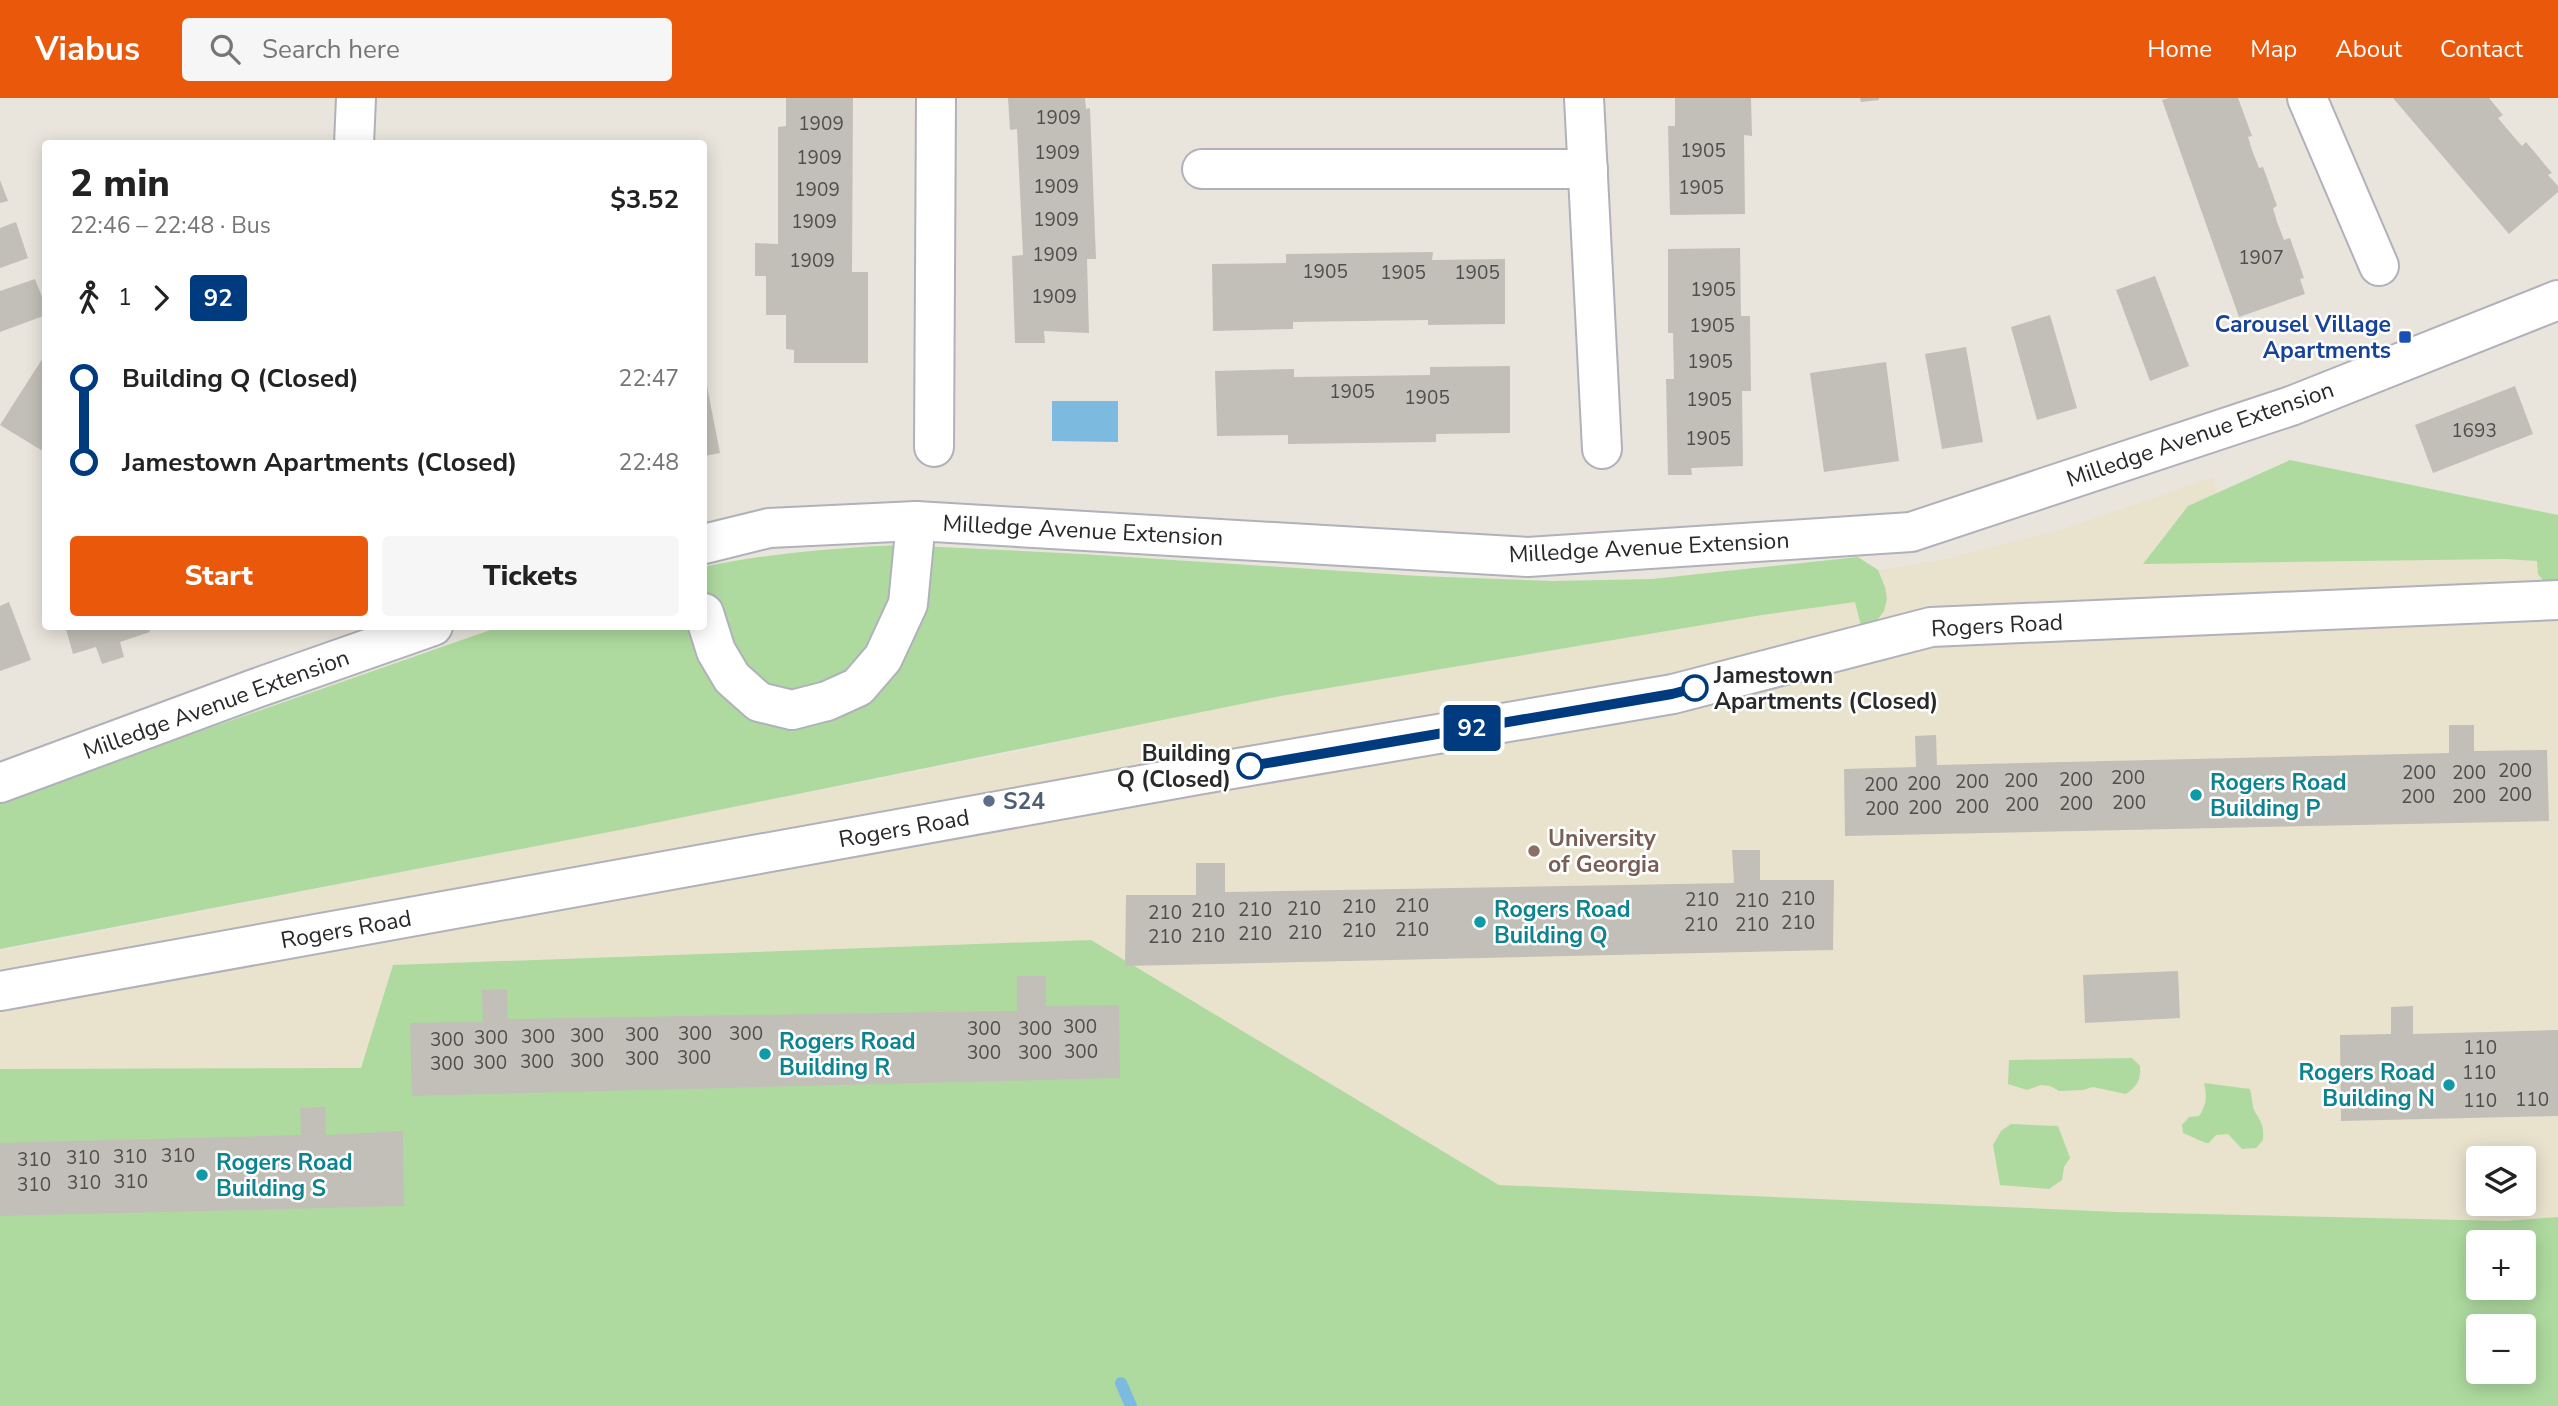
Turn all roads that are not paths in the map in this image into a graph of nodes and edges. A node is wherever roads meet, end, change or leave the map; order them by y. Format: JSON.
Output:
{"nodes":[{"id":1,"x":356,"y":98,"type":"edge"},
{"id":2,"x":936,"y":98,"type":"edge"},
{"id":3,"x":1584,"y":98,"type":"edge"},
{"id":4,"x":2307,"y":98,"type":"edge"},
{"id":5,"x":354,"y":140,"type":"edge"},
{"id":6,"x":1202,"y":169,"type":"dead end"},
{"id":7,"x":1587,"y":169,"type":"junction"},
{"id":8,"x":2379,"y":266,"type":"dead end"},
{"id":9,"x":2558,"y":300,"type":"edge"},
{"id":10,"x":934,"y":447,"type":"dead end"},
{"id":11,"x":1602,"y":449,"type":"dead end"},
{"id":12,"x":916,"y":521,"type":"junction"},
{"id":13,"x":707,"y":543,"type":"edge"},
{"id":14,"x":2547,"y":600,"type":"edge"},
{"id":15,"x":707,"y":622,"type":"edge"},
{"id":16,"x":422,"y":630,"type":"edge"},
{"id":17,"x":0,"y":783,"type":"edge"},
{"id":18,"x":0,"y":992,"type":"edge"}],
"edges":[{"from":1,"to":5,"type":"street"},
{"from":2,"to":10,"type":"street"},
{"from":3,"to":7,"type":"street"},
{"from":4,"to":8,"type":"street"},
{"from":6,"to":7,"type":"street"},
{"from":7,"to":11,"type":"street"},
{"from":9,"to":12,"type":"street","name":"Milledge Avenue Extension"},
{"from":12,"to":13,"type":"street","name":"Milledge Avenue Extension"},
{"from":12,"to":15,"type":"street"},
{"from":14,"to":18,"type":"street","name":"Rogers Road"},
{"from":16,"to":17,"type":"street","name":"Milledge Avenue Extension"}]}
